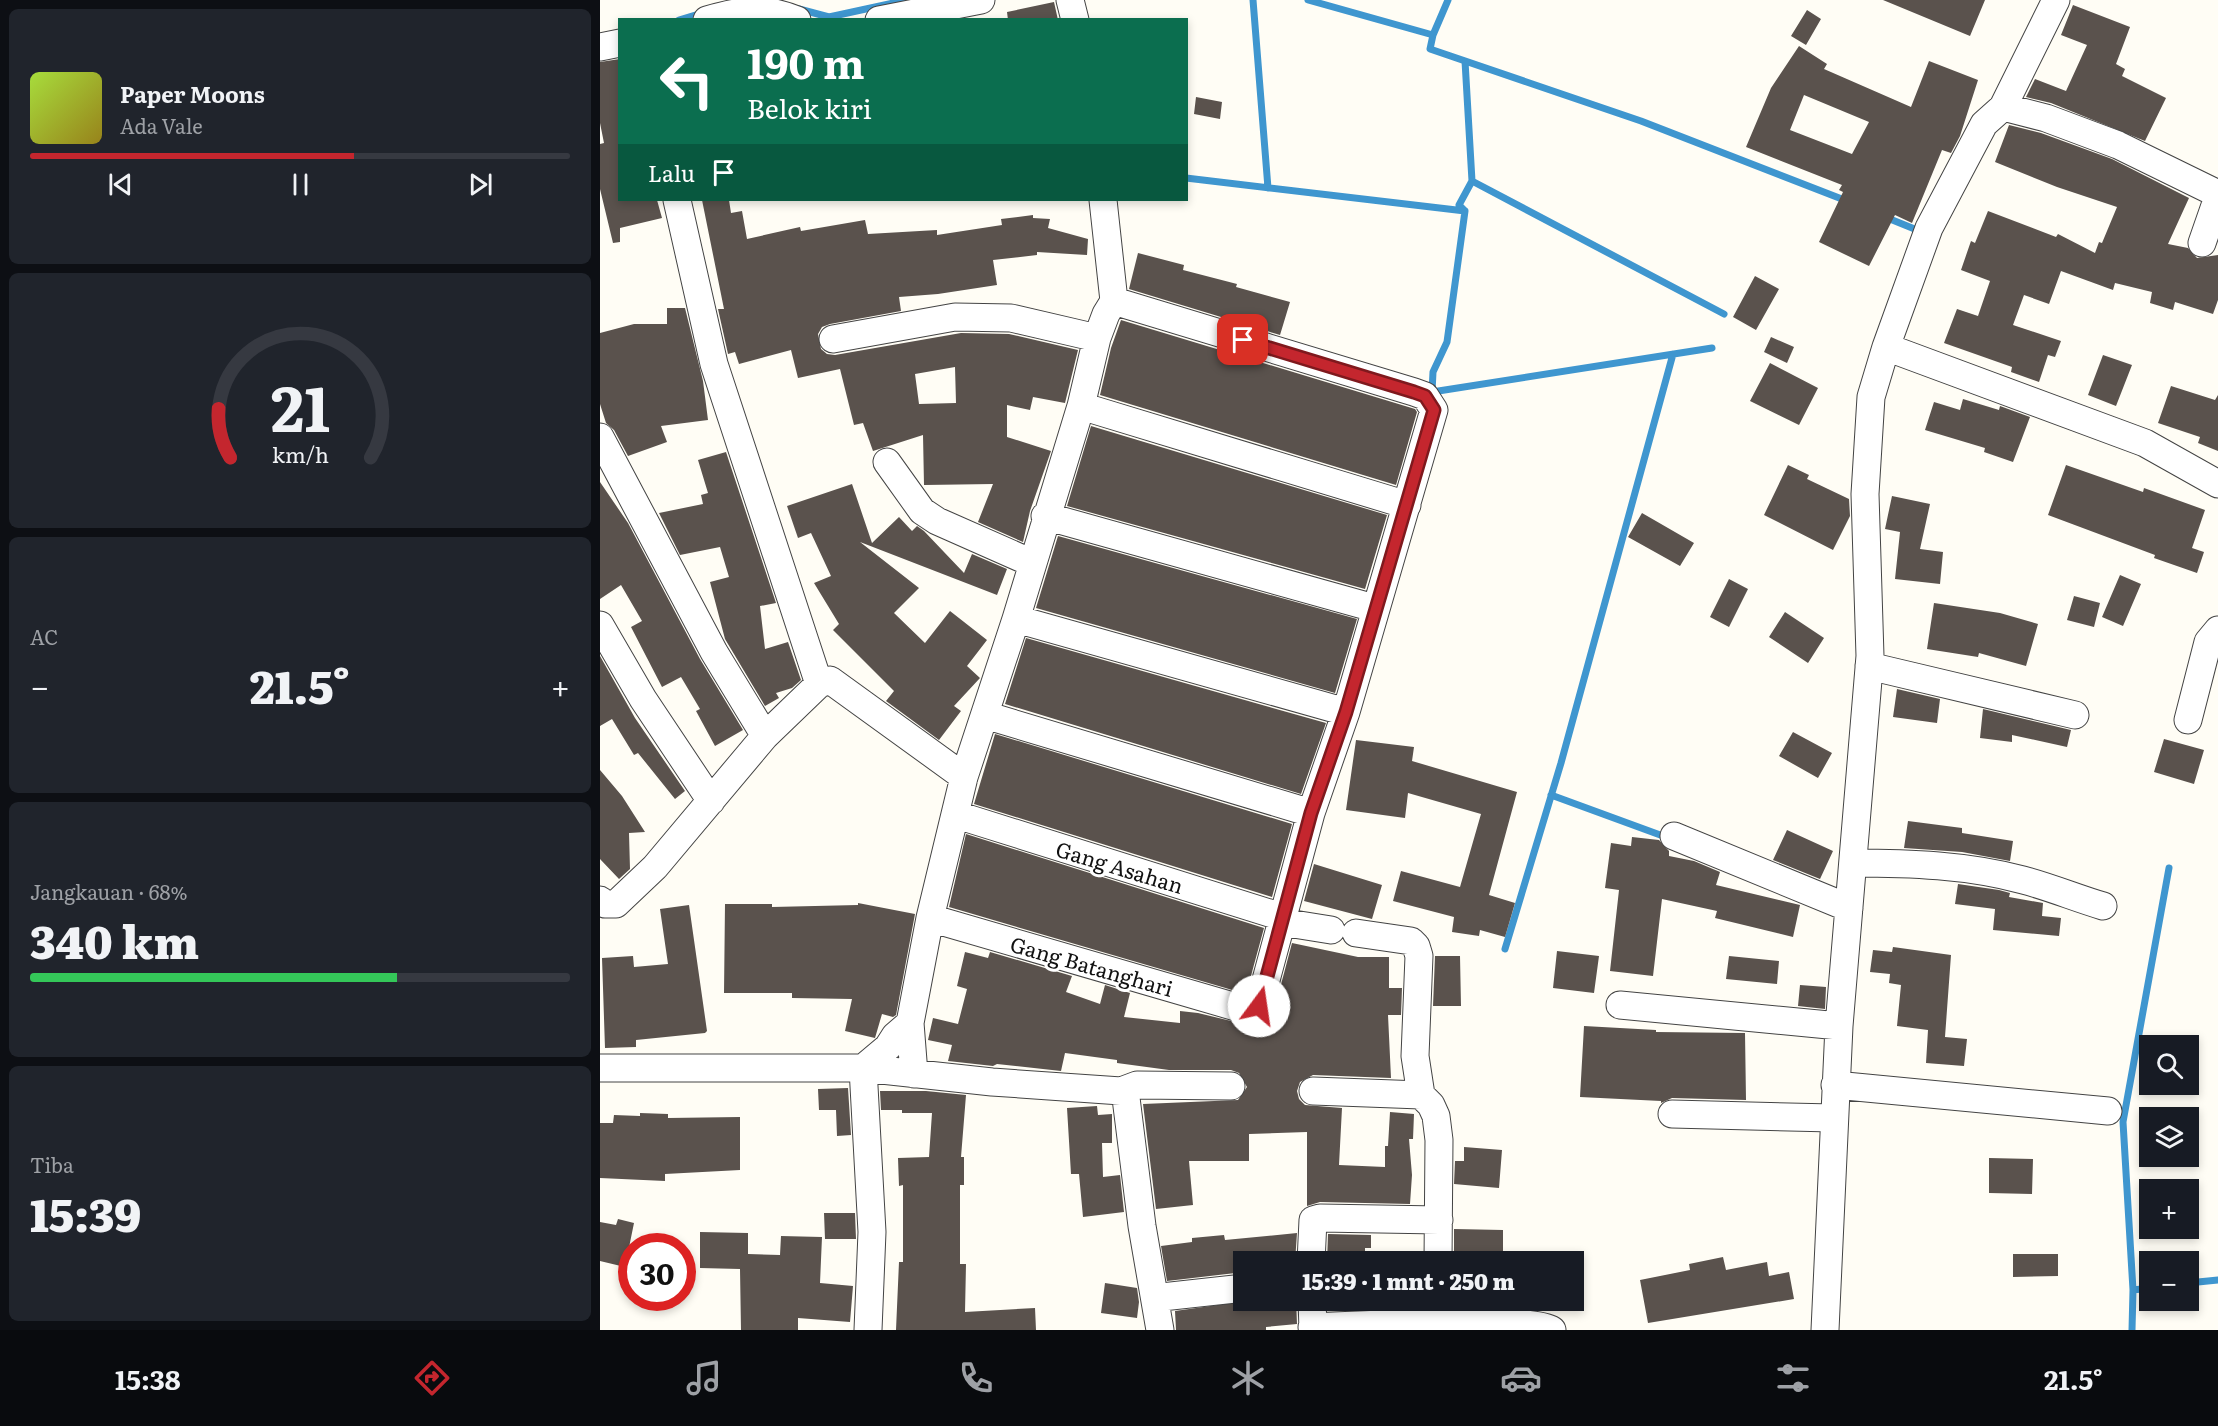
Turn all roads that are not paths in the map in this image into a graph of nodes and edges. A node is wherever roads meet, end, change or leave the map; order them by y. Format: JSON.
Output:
{"nodes":[{"id":1,"x":981,"y":0,"type":"edge"},
{"id":2,"x":1070,"y":0,"type":"edge"},
{"id":3,"x":2056,"y":0,"type":"edge"},
{"id":4,"x":716,"y":18,"type":"edge"},
{"id":5,"x":788,"y":18,"type":"edge"},
{"id":6,"x":889,"y":18,"type":"edge"},
{"id":7,"x":1074,"y":18,"type":"edge"},
{"id":8,"x":618,"y":44,"type":"edge"},
{"id":9,"x":600,"y":48,"type":"edge"},
{"id":10,"x":2003,"y":107,"type":"junction"},
{"id":11,"x":2218,"y":196,"type":"edge"},
{"id":12,"x":677,"y":201,"type":"edge"},
{"id":13,"x":1102,"y":201,"type":"edge"},
{"id":14,"x":2202,"y":243,"type":"dead end"},
{"id":15,"x":1114,"y":301,"type":"junction"},
{"id":16,"x":1097,"y":338,"type":"junction"},
{"id":17,"x":833,"y":339,"type":"dead end"},
{"id":18,"x":1886,"y":346,"type":"junction"},
{"id":19,"x":1081,"y":406,"type":"junction"},
{"id":20,"x":600,"y":437,"type":"edge"},
{"id":21,"x":887,"y":462,"type":"dead end"},
{"id":22,"x":2218,"y":484,"type":"edge"},
{"id":23,"x":1407,"y":505,"type":"junction"},
{"id":24,"x":1045,"y":516,"type":"junction"},
{"id":25,"x":1032,"y":563,"type":"junction"},
{"id":26,"x":1374,"y":608,"type":"junction"},
{"id":27,"x":1016,"y":619,"type":"junction"},
{"id":28,"x":600,"y":625,"type":"edge"},
{"id":29,"x":2218,"y":630,"type":"edge"},
{"id":30,"x":1869,"y":666,"type":"junction"},
{"id":31,"x":819,"y":684,"type":"junction"},
{"id":32,"x":1346,"y":712,"type":"junction"},
{"id":33,"x":985,"y":715,"type":"junction"},
{"id":34,"x":2075,"y":715,"type":"dead end"},
{"id":35,"x":2188,"y":720,"type":"dead end"},
{"id":36,"x":765,"y":736,"type":"junction"},
{"id":37,"x":964,"y":777,"type":"junction"},
{"id":38,"x":711,"y":801,"type":"junction"},
{"id":39,"x":1311,"y":813,"type":"junction"},
{"id":40,"x":957,"y":815,"type":"junction"},
{"id":41,"x":1674,"y":836,"type":"dead end"},
{"id":42,"x":1853,"y":862,"type":"junction"},
{"id":43,"x":600,"y":900,"type":"edge"},
{"id":44,"x":2103,"y":906,"type":"dead end"},
{"id":45,"x":1849,"y":908,"type":"junction"},
{"id":46,"x":930,"y":918,"type":"junction"},
{"id":47,"x":1282,"y":920,"type":"junction"},
{"id":48,"x":1620,"y":1005,"type":"dead end"},
{"id":49,"x":909,"y":1023,"type":"junction"},
{"id":50,"x":1839,"y":1026,"type":"junction"},
{"id":51,"x":600,"y":1068,"type":"edge"},
{"id":52,"x":862,"y":1068,"type":"junction"},
{"id":53,"x":914,"y":1074,"type":"junction"},
{"id":54,"x":1835,"y":1085,"type":"junction"},
{"id":55,"x":1231,"y":1086,"type":"dead end"},
{"id":56,"x":1121,"y":1090,"type":"junction"},
{"id":57,"x":1313,"y":1091,"type":"dead end"},
{"id":58,"x":1421,"y":1095,"type":"junction"},
{"id":59,"x":2108,"y":1111,"type":"dead end"},
{"id":60,"x":1672,"y":1114,"type":"dead end"},
{"id":61,"x":1833,"y":1118,"type":"junction"},
{"id":62,"x":1439,"y":1220,"type":"junction"},
{"id":63,"x":1311,"y":1251,"type":"edge"},
{"id":64,"x":1438,"y":1251,"type":"edge"},
{"id":65,"x":1233,"y":1289,"type":"edge"},
{"id":66,"x":1162,"y":1297,"type":"dead end"},
{"id":67,"x":1312,"y":1311,"type":"edge"},
{"id":68,"x":1436,"y":1312,"type":"edge"},
{"id":69,"x":1312,"y":1329,"type":"edge"},
{"id":70,"x":868,"y":1330,"type":"edge"},
{"id":71,"x":1160,"y":1330,"type":"edge"},
{"id":72,"x":1552,"y":1330,"type":"edge"},
{"id":73,"x":1825,"y":1330,"type":"edge"}],
"edges":[{"from":1,"to":6,"type":"street"},
{"from":2,"to":7,"type":"street"},
{"from":3,"to":10,"type":"street"},
{"from":4,"to":5,"type":"street"},
{"from":8,"to":9,"type":"street"},
{"from":10,"to":11,"type":"street"},
{"from":10,"to":18,"type":"street"},
{"from":11,"to":14,"type":"street"},
{"from":12,"to":31,"type":"street"},
{"from":13,"to":15,"type":"street"},
{"from":15,"to":16,"type":"street"},
{"from":15,"to":23,"type":"street"},
{"from":16,"to":17,"type":"street"},
{"from":16,"to":19,"type":"street"},
{"from":18,"to":22,"type":"street"},
{"from":18,"to":30,"type":"street"},
{"from":19,"to":23,"type":"street"},
{"from":19,"to":24,"type":"street"},
{"from":20,"to":36,"type":"street"},
{"from":21,"to":25,"type":"street"},
{"from":23,"to":26,"type":"street"},
{"from":24,"to":25,"type":"street"},
{"from":24,"to":26,"type":"street"},
{"from":25,"to":27,"type":"street"},
{"from":26,"to":32,"type":"street"},
{"from":27,"to":32,"type":"street"},
{"from":27,"to":33,"type":"street"},
{"from":28,"to":38,"type":"street"},
{"from":29,"to":35,"type":"street"},
{"from":30,"to":34,"type":"street"},
{"from":30,"to":42,"type":"street"},
{"from":31,"to":36,"type":"street"},
{"from":31,"to":37,"type":"street"},
{"from":32,"to":39,"type":"street"},
{"from":33,"to":37,"type":"street"},
{"from":33,"to":39,"type":"street"},
{"from":36,"to":38,"type":"street"},
{"from":37,"to":40,"type":"street"},
{"from":38,"to":43,"type":"street"},
{"from":39,"to":47,"type":"street"},
{"from":40,"to":46,"type":"street"},
{"from":40,"to":47,"type":"street","name":"Gang Asahan"},
{"from":41,"to":45,"type":"street"},
{"from":42,"to":44,"type":"street"},
{"from":42,"to":45,"type":"street"},
{"from":45,"to":50,"type":"street"},
{"from":46,"to":47,"type":"street","name":"Gang Batanghari"},
{"from":46,"to":49,"type":"street"},
{"from":47,"to":58,"type":"street","name":"Gang Asahan"},
{"from":48,"to":50,"type":"street"},
{"from":49,"to":52,"type":"street"},
{"from":49,"to":53,"type":"street"},
{"from":50,"to":54,"type":"street"},
{"from":51,"to":52,"type":"street"},
{"from":52,"to":53,"type":"street"},
{"from":52,"to":70,"type":"street"},
{"from":53,"to":56,"type":"street"},
{"from":54,"to":59,"type":"street"},
{"from":54,"to":61,"type":"street"},
{"from":55,"to":56,"type":"street"},
{"from":56,"to":71,"type":"street"},
{"from":57,"to":58,"type":"street"},
{"from":58,"to":62,"type":"street"},
{"from":60,"to":61,"type":"street"},
{"from":61,"to":73,"type":"street"},
{"from":62,"to":63,"type":"street"},
{"from":62,"to":64,"type":"street"},
{"from":65,"to":66,"type":"street"},
{"from":67,"to":69,"type":"street"},
{"from":68,"to":69,"type":"street"},
{"from":68,"to":72,"type":"street"}]}
